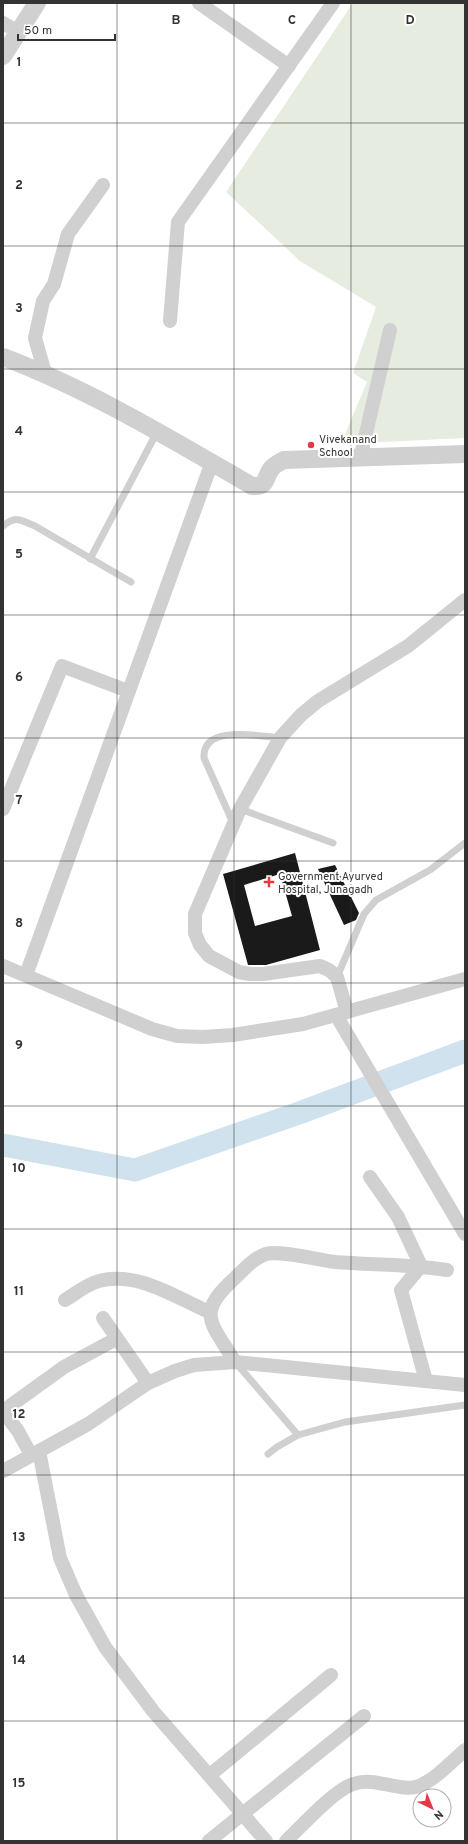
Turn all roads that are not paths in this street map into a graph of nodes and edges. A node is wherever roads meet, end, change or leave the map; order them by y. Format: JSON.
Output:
{"nodes":[{"id":1,"x":37,"y":3,"type":"edge"},
{"id":2,"x":199,"y":3,"type":"edge"},
{"id":3,"x":333,"y":3,"type":"edge"},
{"id":4,"x":10,"y":28,"type":"edge"},
{"id":5,"x":3,"y":56,"type":"edge"},
{"id":6,"x":289,"y":66,"type":"junction"},
{"id":7,"x":103,"y":185,"type":"dead end"},
{"id":8,"x":170,"y":321,"type":"dead end"},
{"id":9,"x":390,"y":330,"type":"dead end"},
{"id":10,"x":3,"y":357,"type":"edge"},
{"id":11,"x":45,"y":373,"type":"junction"},
{"id":12,"x":157,"y":432,"type":"junction"},
{"id":13,"x":465,"y":454,"type":"edge"},
{"id":14,"x":360,"y":459,"type":"junction"},
{"id":15,"x":212,"y":462,"type":"junction"},
{"id":16,"x":3,"y":526,"type":"edge"},
{"id":17,"x":90,"y":559,"type":"junction"},
{"id":18,"x":131,"y":582,"type":"dead end"},
{"id":19,"x":465,"y":600,"type":"edge"},
{"id":20,"x":128,"y":691,"type":"junction"},
{"id":21,"x":280,"y":738,"type":"junction"},
{"id":22,"x":3,"y":809,"type":"edge"},
{"id":23,"x":240,"y":809,"type":"junction"},
{"id":24,"x":234,"y":823,"type":"junction"},
{"id":25,"x":333,"y":843,"type":"dead end"},
{"id":26,"x":465,"y":843,"type":"edge"},
{"id":27,"x":3,"y":966,"type":"edge"},
{"id":28,"x":26,"y":975,"type":"junction"},
{"id":29,"x":337,"y":978,"type":"junction"},
{"id":30,"x":465,"y":979,"type":"edge"},
{"id":31,"x":342,"y":1013,"type":"junction"},
{"id":32,"x":370,"y":1177,"type":"dead end"},
{"id":33,"x":465,"y":1234,"type":"edge"},
{"id":34,"x":421,"y":1266,"type":"junction"},
{"id":35,"x":447,"y":1270,"type":"dead end"},
{"id":36,"x":65,"y":1300,"type":"dead end"},
{"id":37,"x":209,"y":1312,"type":"junction"},
{"id":38,"x":103,"y":1318,"type":"dead end"},
{"id":39,"x":116,"y":1339,"type":"junction"},
{"id":40,"x":235,"y":1362,"type":"junction"},
{"id":41,"x":426,"y":1381,"type":"junction"},
{"id":42,"x":148,"y":1383,"type":"junction"},
{"id":43,"x":465,"y":1385,"type":"edge"},
{"id":44,"x":465,"y":1405,"type":"edge"},
{"id":45,"x":3,"y":1411,"type":"edge"},
{"id":46,"x":298,"y":1435,"type":"junction"},
{"id":47,"x":35,"y":1453,"type":"junction"},
{"id":48,"x":268,"y":1454,"type":"dead end"},
{"id":49,"x":3,"y":1471,"type":"edge"},
{"id":50,"x":331,"y":1675,"type":"dead end"},
{"id":51,"x":364,"y":1716,"type":"dead end"},
{"id":52,"x":465,"y":1750,"type":"edge"},
{"id":53,"x":210,"y":1776,"type":"junction"},
{"id":54,"x":243,"y":1813,"type":"junction"},
{"id":55,"x":209,"y":1841,"type":"edge"},
{"id":56,"x":266,"y":1841,"type":"edge"},
{"id":57,"x":286,"y":1841,"type":"edge"}],
"edges":[{"from":1,"to":4,"type":"street"},
{"from":2,"to":6,"type":"street"},
{"from":3,"to":6,"type":"street"},
{"from":4,"to":5,"type":"street"},
{"from":6,"to":8,"type":"street"},
{"from":7,"to":11,"type":"street"},
{"from":9,"to":14,"type":"street"},
{"from":10,"to":11,"type":"street"},
{"from":11,"to":12,"type":"street"},
{"from":12,"to":15,"type":"street"},
{"from":12,"to":17,"type":"lane"},
{"from":13,"to":14,"type":"street"},
{"from":14,"to":15,"type":"street"},
{"from":15,"to":20,"type":"street"},
{"from":16,"to":17,"type":"lane"},
{"from":17,"to":18,"type":"lane"},
{"from":19,"to":21,"type":"street"},
{"from":20,"to":22,"type":"street"},
{"from":20,"to":28,"type":"street"},
{"from":21,"to":23,"type":"street"},
{"from":21,"to":24,"type":"lane"},
{"from":23,"to":24,"type":"street"},
{"from":23,"to":25,"type":"lane"},
{"from":24,"to":29,"type":"street"},
{"from":26,"to":29,"type":"lane"},
{"from":27,"to":28,"type":"street"},
{"from":28,"to":31,"type":"street"},
{"from":29,"to":31,"type":"street"},
{"from":30,"to":31,"type":"street"},
{"from":31,"to":33,"type":"street"},
{"from":32,"to":34,"type":"street"},
{"from":34,"to":35,"type":"street"},
{"from":34,"to":37,"type":"street"},
{"from":34,"to":41,"type":"street"},
{"from":36,"to":37,"type":"street"},
{"from":37,"to":40,"type":"street"},
{"from":38,"to":39,"type":"street"},
{"from":39,"to":42,"type":"street"},
{"from":39,"to":45,"type":"street"},
{"from":40,"to":41,"type":"street"},
{"from":40,"to":42,"type":"street"},
{"from":40,"to":46,"type":"lane"},
{"from":41,"to":43,"type":"street"},
{"from":42,"to":47,"type":"street"},
{"from":44,"to":46,"type":"lane"},
{"from":45,"to":47,"type":"street"},
{"from":46,"to":48,"type":"lane"},
{"from":47,"to":49,"type":"street"},
{"from":47,"to":53,"type":"street"},
{"from":50,"to":53,"type":"street"},
{"from":51,"to":54,"type":"street"},
{"from":52,"to":57,"type":"street"},
{"from":53,"to":54,"type":"street"},
{"from":54,"to":55,"type":"street"},
{"from":54,"to":56,"type":"street"}]}
